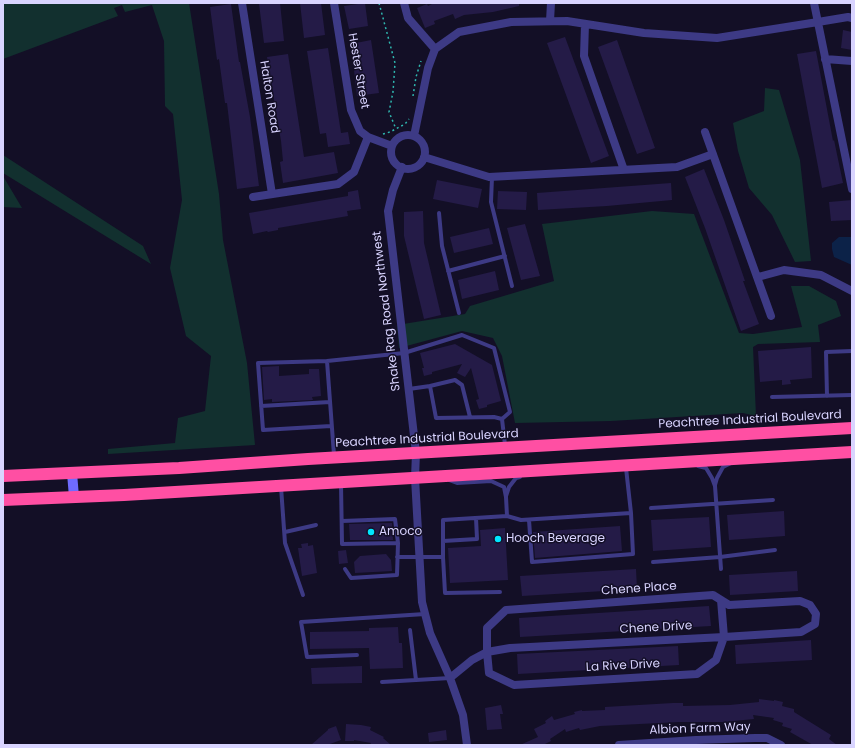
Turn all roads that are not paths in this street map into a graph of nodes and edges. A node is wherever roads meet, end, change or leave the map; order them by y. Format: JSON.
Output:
{"nodes":[{"id":1,"x":242,"y":3,"type":"edge"},
{"id":2,"x":334,"y":3,"type":"edge"},
{"id":3,"x":404,"y":3,"type":"edge"},
{"id":4,"x":551,"y":3,"type":"edge"},
{"id":5,"x":814,"y":3,"type":"edge"},
{"id":6,"x":852,"y":18,"type":"edge"},
{"id":7,"x":550,"y":21,"type":"junction"},
{"id":8,"x":818,"y":22,"type":"junction"},
{"id":9,"x":585,"y":24,"type":"junction"},
{"id":10,"x":435,"y":49,"type":"junction"},
{"id":11,"x":825,"y":60,"type":"junction"},
{"id":12,"x":852,"y":61,"type":"edge"},
{"id":13,"x":705,"y":132,"type":"dead end"},
{"id":14,"x":414,"y":136,"type":"junction"},
{"id":15,"x":368,"y":137,"type":"junction"},
{"id":16,"x":392,"y":146,"type":"junction"},
{"id":17,"x":713,"y":154,"type":"junction"},
{"id":18,"x":424,"y":157,"type":"junction"},
{"id":19,"x":402,"y":167,"type":"junction"},
{"id":20,"x":624,"y":170,"type":"junction"},
{"id":21,"x":492,"y":177,"type":"junction"},
{"id":22,"x":852,"y":189,"type":"edge"},
{"id":23,"x":272,"y":194,"type":"junction"},
{"id":24,"x":253,"y":196,"type":"dead end"},
{"id":25,"x":439,"y":213,"type":"dead end"},
{"id":26,"x":505,"y":256,"type":"junction"},
{"id":27,"x":448,"y":271,"type":"junction"},
{"id":28,"x":758,"y":277,"type":"junction"},
{"id":29,"x":512,"y":286,"type":"dead end"},
{"id":30,"x":852,"y":291,"type":"edge"},
{"id":31,"x":459,"y":313,"type":"dead end"},
{"id":32,"x":771,"y":316,"type":"dead end"},
{"id":33,"x":852,"y":352,"type":"edge"},
{"id":34,"x":404,"y":353,"type":"junction"},
{"id":35,"x":326,"y":361,"type":"junction"},
{"id":36,"x":430,"y":386,"type":"junction"},
{"id":37,"x":409,"y":389,"type":"junction"},
{"id":38,"x":852,"y":395,"type":"edge"},
{"id":39,"x":827,"y":396,"type":"junction"},
{"id":40,"x":772,"y":398,"type":"dead end"},
{"id":41,"x":330,"y":402,"type":"junction"},
{"id":42,"x":261,"y":406,"type":"junction"},
{"id":43,"x":470,"y":417,"type":"junction"},
{"id":44,"x":502,"y":419,"type":"junction"},
{"id":45,"x":332,"y":426,"type":"junction"},
{"id":46,"x":852,"y":428,"type":"edge"},
{"id":47,"x":506,"y":448,"type":"junction"},
{"id":48,"x":852,"y":452,"type":"edge"},
{"id":49,"x":416,"y":453,"type":"junction"},
{"id":50,"x":334,"y":458,"type":"junction"},
{"id":51,"x":747,"y":458,"type":"junction"},
{"id":52,"x":644,"y":465,"type":"junction"},
{"id":53,"x":626,"y":466,"type":"junction"},
{"id":54,"x":537,"y":471,"type":"junction"},
{"id":55,"x":72,"y":473,"type":"junction"},
{"id":56,"x":3,"y":476,"type":"edge"},
{"id":57,"x":441,"y":476,"type":"junction"},
{"id":58,"x":415,"y":478,"type":"junction"},
{"id":59,"x":340,"y":481,"type":"junction"},
{"id":60,"x":280,"y":485,"type":"junction"},
{"id":61,"x":715,"y":486,"type":"junction"},
{"id":62,"x":506,"y":496,"type":"junction"},
{"id":63,"x":74,"y":497,"type":"junction"},
{"id":64,"x":3,"y":500,"type":"edge"},
{"id":65,"x":773,"y":500,"type":"dead end"},
{"id":66,"x":716,"y":504,"type":"junction"},
{"id":67,"x":651,"y":508,"type":"dead end"},
{"id":68,"x":632,"y":513,"type":"junction"},
{"id":69,"x":508,"y":516,"type":"junction"},
{"id":70,"x":476,"y":518,"type":"junction"},
{"id":71,"x":529,"y":520,"type":"junction"},
{"id":72,"x":342,"y":521,"type":"junction"},
{"id":73,"x":316,"y":525,"type":"dead end"},
{"id":74,"x":285,"y":532,"type":"junction"},
{"id":75,"x":443,"y":541,"type":"junction"},
{"id":76,"x":398,"y":543,"type":"junction"},
{"id":77,"x":775,"y":550,"type":"dead end"},
{"id":78,"x":397,"y":557,"type":"junction"},
{"id":79,"x":419,"y":557,"type":"junction"},
{"id":80,"x":443,"y":557,"type":"junction"},
{"id":81,"x":720,"y":557,"type":"junction"},
{"id":82,"x":653,"y":562,"type":"dead end"},
{"id":83,"x":345,"y":569,"type":"dead end"},
{"id":84,"x":720,"y":569,"type":"dead end"},
{"id":85,"x":500,"y":592,"type":"dead end"},
{"id":86,"x":303,"y":595,"type":"dead end"},
{"id":87,"x":721,"y":600,"type":"junction"},
{"id":88,"x":425,"y":614,"type":"junction"},
{"id":89,"x":816,"y":614,"type":"joint"},
{"id":90,"x":410,"y":630,"type":"dead end"},
{"id":91,"x":724,"y":636,"type":"junction"},
{"id":92,"x":487,"y":652,"type":"junction"},
{"id":93,"x":356,"y":655,"type":"dead end"},
{"id":94,"x":450,"y":678,"type":"junction"},
{"id":95,"x":416,"y":680,"type":"junction"},
{"id":96,"x":382,"y":682,"type":"dead end"},
{"id":97,"x":755,"y":742,"type":"edge"},
{"id":98,"x":647,"y":744,"type":"edge"},
{"id":99,"x":467,"y":745,"type":"edge"},
{"id":100,"x":619,"y":745,"type":"edge"},
{"id":101,"x":781,"y":745,"type":"edge"}],
"edges":[{"from":1,"to":23,"type":"street","name":"Halton Road"},
{"from":2,"to":15,"type":"street","name":"Hester Street"},
{"from":3,"to":10,"type":"street"},
{"from":4,"to":7,"type":"street"},
{"from":5,"to":8,"type":"street"},
{"from":6,"to":8,"type":"street"},
{"from":7,"to":9,"type":"street"},
{"from":7,"to":10,"type":"street"},
{"from":8,"to":9,"type":"street"},
{"from":8,"to":11,"type":"street"},
{"from":9,"to":20,"type":"street"},
{"from":10,"to":14,"type":"street"},
{"from":11,"to":12,"type":"street"},
{"from":11,"to":22,"type":"street"},
{"from":13,"to":17,"type":"street"},
{"from":14,"to":16,"type":"street"},
{"from":14,"to":18,"type":"street"},
{"from":15,"to":16,"type":"street"},
{"from":15,"to":23,"type":"street"},
{"from":16,"to":19,"type":"street"},
{"from":17,"to":20,"type":"street"},
{"from":17,"to":28,"type":"street"},
{"from":18,"to":19,"type":"street"},
{"from":18,"to":21,"type":"street"},
{"from":19,"to":34,"type":"street","name":"Shake Rag Road Northwest"},
{"from":20,"to":21,"type":"street"},
{"from":21,"to":26,"type":"lane"},
{"from":23,"to":24,"type":"street"},
{"from":25,"to":27,"type":"lane"},
{"from":26,"to":27,"type":"lane"},
{"from":26,"to":29,"type":"lane"},
{"from":27,"to":31,"type":"lane"},
{"from":28,"to":30,"type":"street"},
{"from":28,"to":32,"type":"street"},
{"from":33,"to":39,"type":"lane"},
{"from":34,"to":35,"type":"lane"},
{"from":34,"to":37,"type":"street","name":"Shake Rag Road Northwest"},
{"from":34,"to":44,"type":"lane"},
{"from":35,"to":41,"type":"lane"},
{"from":35,"to":42,"type":"lane"},
{"from":36,"to":37,"type":"lane"},
{"from":36,"to":43,"type":"lane"},
{"from":36,"to":43,"type":"lane"},
{"from":37,"to":49,"type":"street","name":"Shake Rag Road Northwest"},
{"from":38,"to":39,"type":"lane"},
{"from":39,"to":40,"type":"lane"},
{"from":41,"to":42,"type":"lane"},
{"from":41,"to":45,"type":"lane"},
{"from":42,"to":45,"type":"lane"},
{"from":43,"to":44,"type":"lane"},
{"from":44,"to":47,"type":"lane"},
{"from":45,"to":50,"type":"lane"},
{"from":46,"to":47,"type":"highway","name":"Peachtree Industrial Boulevard"},
{"from":47,"to":49,"type":"highway","name":"Peachtree Industrial Boulevard"},
{"from":48,"to":51,"type":"highway"},
{"from":49,"to":50,"type":"highway","name":"Peachtree Industrial Boulevard"},
{"from":49,"to":58,"type":"street","name":"Shake Rag Road Northwest"},
{"from":50,"to":55,"type":"highway","name":"Peachtree Industrial Boulevard"},
{"from":51,"to":52,"type":"highway"},
{"from":51,"to":61,"type":"lane"},
{"from":52,"to":53,"type":"highway"},
{"from":52,"to":61,"type":"lane"},
{"from":53,"to":54,"type":"highway"},
{"from":53,"to":68,"type":"lane"},
{"from":54,"to":57,"type":"highway"},
{"from":54,"to":62,"type":"lane"},
{"from":55,"to":56,"type":"highway","name":"Peachtree Industrial Boulevard"},
{"from":55,"to":63,"type":"main road"},
{"from":57,"to":58,"type":"highway"},
{"from":57,"to":62,"type":"lane"},
{"from":58,"to":59,"type":"highway"},
{"from":58,"to":79,"type":"street","name":"Shake Rag Road Northwest"},
{"from":59,"to":60,"type":"highway"},
{"from":59,"to":72,"type":"lane"},
{"from":60,"to":63,"type":"highway"},
{"from":60,"to":74,"type":"lane"},
{"from":61,"to":66,"type":"lane"},
{"from":62,"to":69,"type":"lane"},
{"from":63,"to":64,"type":"highway"},
{"from":65,"to":66,"type":"lane"},
{"from":66,"to":67,"type":"lane"},
{"from":66,"to":81,"type":"lane"},
{"from":68,"to":71,"type":"lane"},
{"from":68,"to":71,"type":"lane"},
{"from":69,"to":70,"type":"lane"},
{"from":69,"to":71,"type":"lane"},
{"from":70,"to":75,"type":"lane"},
{"from":70,"to":75,"type":"lane"},
{"from":72,"to":76,"type":"lane"},
{"from":72,"to":76,"type":"lane"},
{"from":73,"to":74,"type":"lane"},
{"from":74,"to":86,"type":"lane"},
{"from":75,"to":80,"type":"lane"},
{"from":76,"to":78,"type":"lane"},
{"from":77,"to":81,"type":"lane"},
{"from":78,"to":79,"type":"lane"},
{"from":78,"to":83,"type":"lane"},
{"from":79,"to":80,"type":"lane"},
{"from":79,"to":88,"type":"street","name":"Shake Rag Road Northwest"},
{"from":80,"to":85,"type":"lane"},
{"from":81,"to":82,"type":"lane"},
{"from":81,"to":84,"type":"lane"},
{"from":87,"to":89,"type":"street","name":"Chene Place"},
{"from":87,"to":91,"type":"street","name":"La Rive Drive"},
{"from":87,"to":92,"type":"street","name":"Chene Place"},
{"from":88,"to":93,"type":"lane"},
{"from":88,"to":94,"type":"street","name":"Shake Rag Road Northwest"},
{"from":89,"to":91,"type":"street","name":"Chene Drive"},
{"from":90,"to":95,"type":"lane"},
{"from":91,"to":92,"type":"street","name":"Chene Drive"},
{"from":91,"to":92,"type":"street","name":"La Rive Drive"},
{"from":92,"to":94,"type":"street","name":"Chene Drive"},
{"from":94,"to":95,"type":"lane"},
{"from":94,"to":99,"type":"street","name":"Shake Rag Road Northwest"},
{"from":95,"to":96,"type":"lane"},
{"from":97,"to":98,"type":"street","name":"Albion Farm Way"},
{"from":97,"to":101,"type":"street","name":"Albion Farm Way"},
{"from":98,"to":100,"type":"street","name":"Albion Farm Way"}]}
